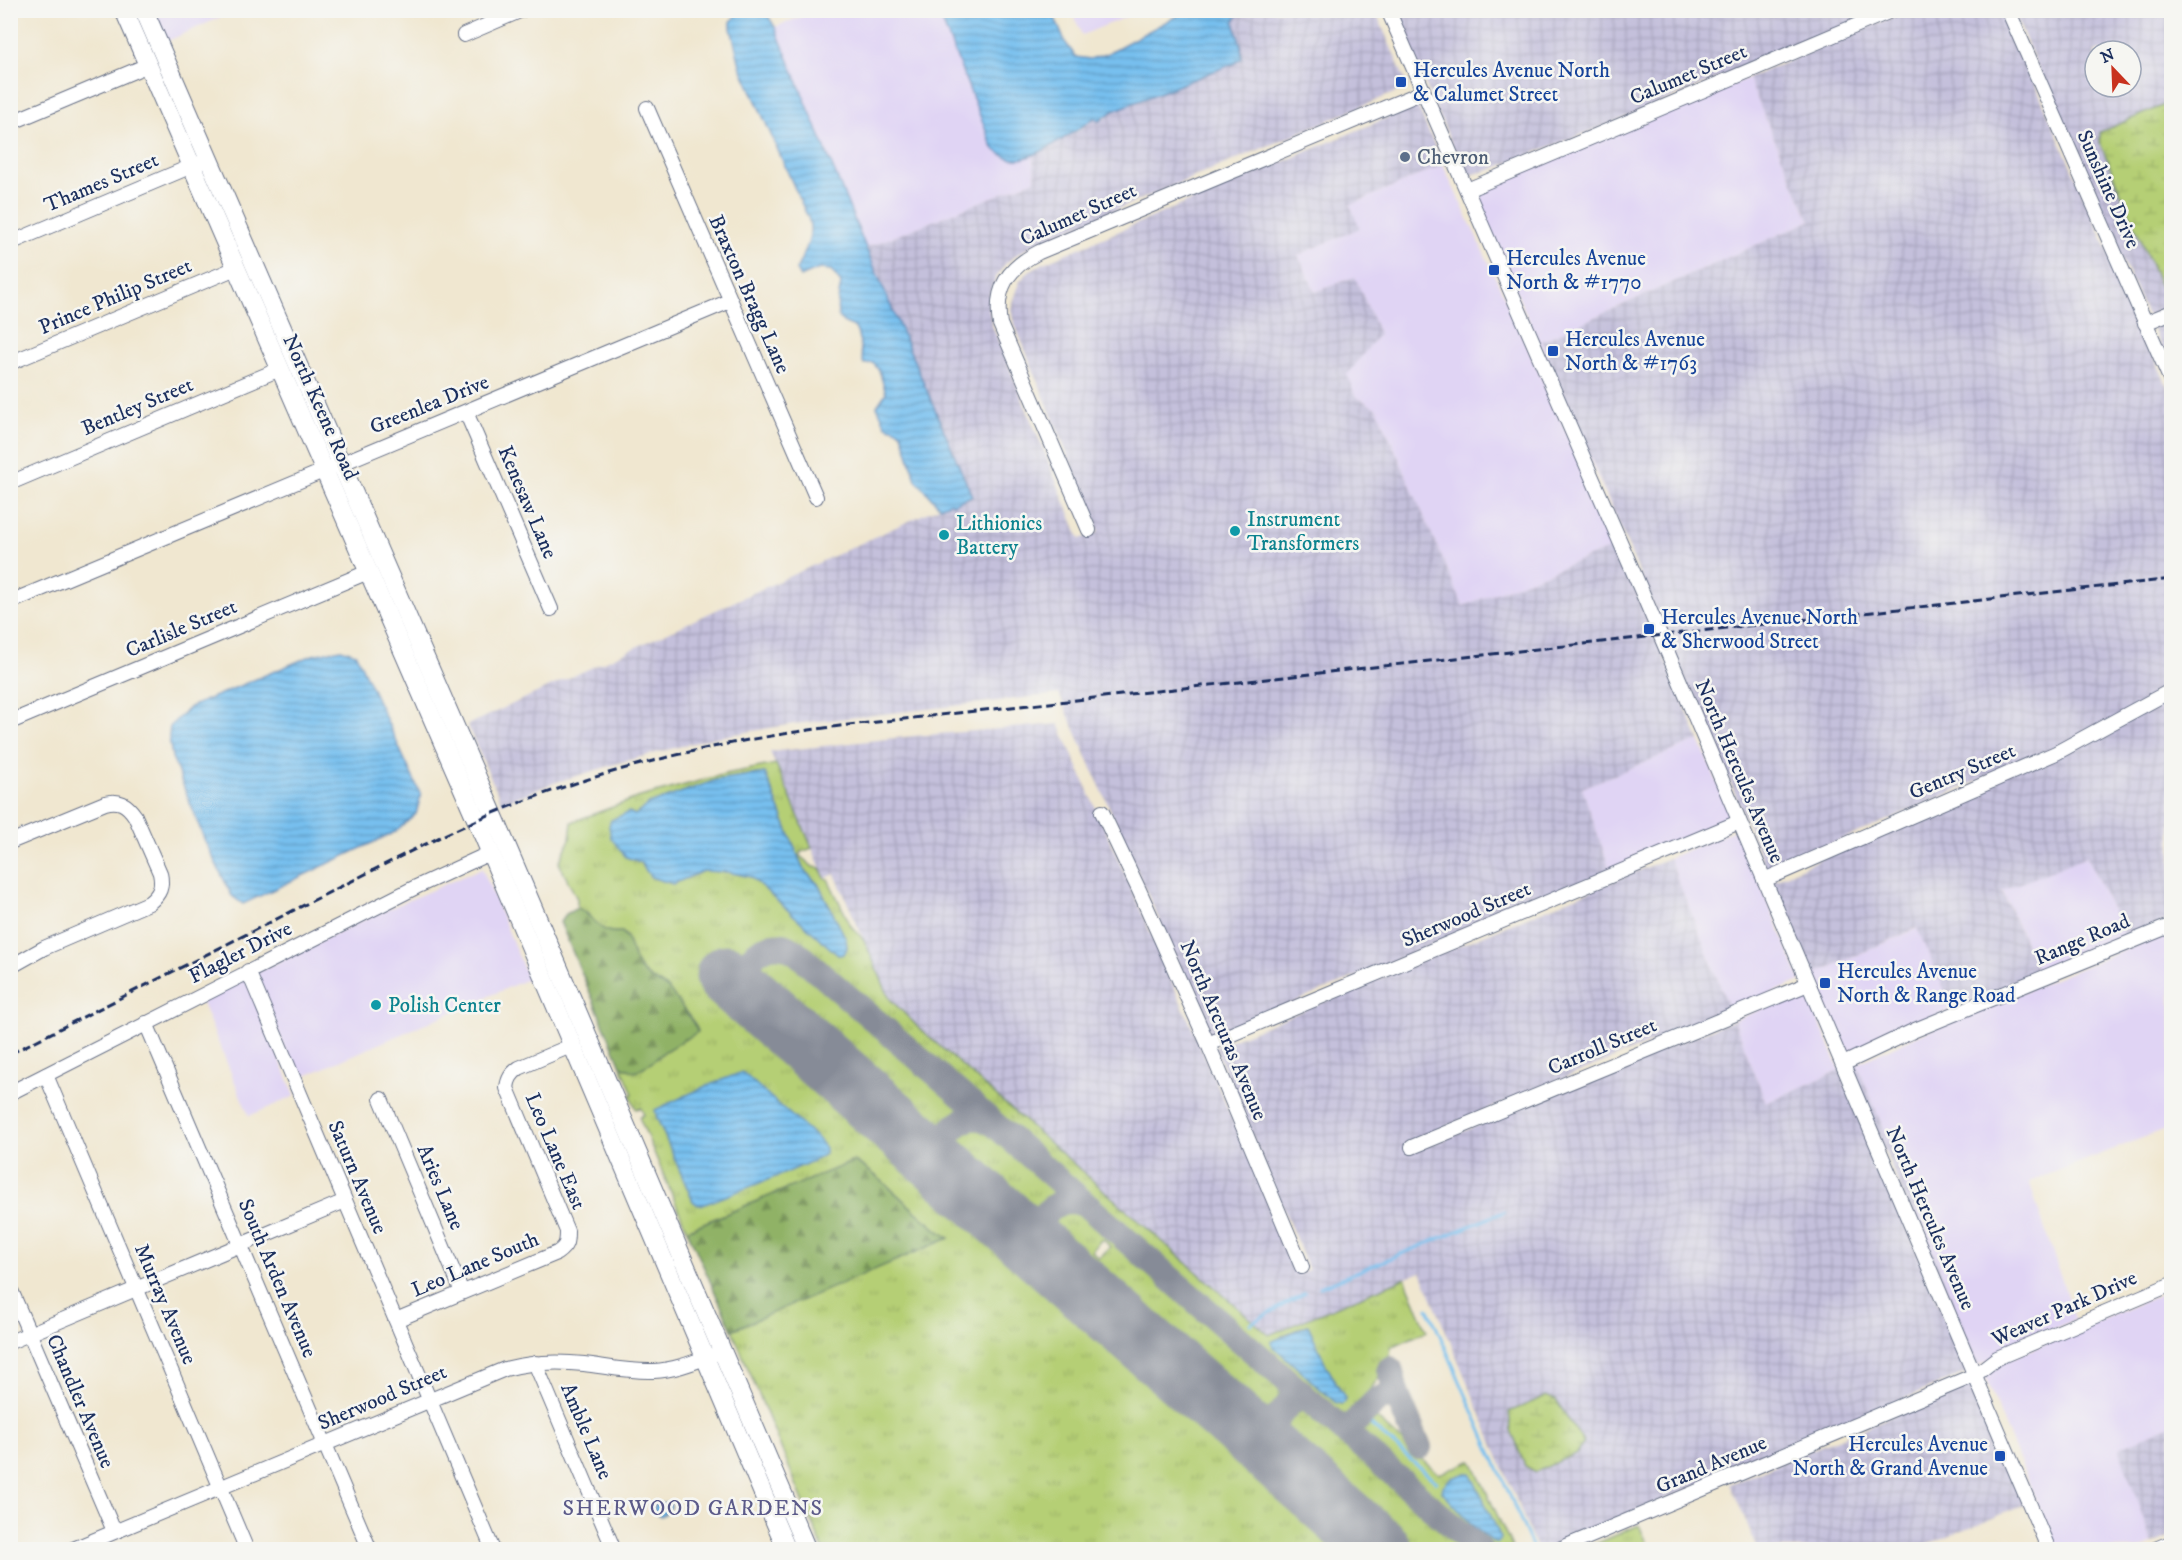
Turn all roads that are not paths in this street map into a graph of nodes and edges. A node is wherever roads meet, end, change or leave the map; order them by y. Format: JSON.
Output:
{"nodes":[{"id":1,"x":124,"y":10,"type":"edge"},
{"id":2,"x":136,"y":10,"type":"edge"},
{"id":3,"x":144,"y":10,"type":"edge"},
{"id":4,"x":522,"y":10,"type":"edge"},
{"id":5,"x":1388,"y":10,"type":"edge"},
{"id":6,"x":1893,"y":10,"type":"edge"},
{"id":7,"x":2008,"y":10,"type":"edge"},
{"id":8,"x":464,"y":35,"type":"dead end"},
{"id":9,"x":148,"y":65,"type":"junction"},
{"id":10,"x":1423,"y":92,"type":"junction"},
{"id":11,"x":185,"y":105,"type":"junction"},
{"id":12,"x":647,"y":108,"type":"dead end"},
{"id":13,"x":10,"y":123,"type":"edge"},
{"id":14,"x":200,"y":163,"type":"junction"},
{"id":15,"x":1467,"y":190,"type":"junction"},
{"id":16,"x":10,"y":243,"type":"edge"},
{"id":17,"x":236,"y":268,"type":"junction"},
{"id":18,"x":730,"y":301,"type":"junction"},
{"id":19,"x":2172,"y":312,"type":"edge"},
{"id":20,"x":2145,"y":323,"type":"junction"},
{"id":21,"x":10,"y":363,"type":"edge"},
{"id":22,"x":280,"y":369,"type":"junction"},
{"id":23,"x":2172,"y":383,"type":"edge"},
{"id":24,"x":466,"y":412,"type":"junction"},
{"id":25,"x":333,"y":467,"type":"junction"},
{"id":26,"x":10,"y":483,"type":"edge"},
{"id":27,"x":816,"y":497,"type":"dead end"},
{"id":28,"x":1089,"y":530,"type":"dead end"},
{"id":29,"x":368,"y":572,"type":"junction"},
{"id":30,"x":10,"y":602,"type":"edge"},
{"id":31,"x":551,"y":609,"type":"dead end"},
{"id":32,"x":2172,"y":690,"type":"edge"},
{"id":33,"x":10,"y":722,"type":"edge"},
{"id":34,"x":1102,"y":812,"type":"dead end"},
{"id":35,"x":485,"y":817,"type":"junction"},
{"id":36,"x":1739,"y":822,"type":"junction"},
{"id":37,"x":10,"y":842,"type":"edge"},
{"id":38,"x":490,"y":853,"type":"junction"},
{"id":39,"x":1764,"y":880,"type":"junction"},
{"id":40,"x":2172,"y":925,"type":"edge"},
{"id":41,"x":10,"y":967,"type":"edge"},
{"id":42,"x":248,"y":971,"type":"junction"},
{"id":43,"x":1808,"y":984,"type":"junction"},
{"id":44,"x":146,"y":1023,"type":"junction"},
{"id":45,"x":1208,"y":1044,"type":"junction"},
{"id":46,"x":573,"y":1045,"type":"junction"},
{"id":47,"x":1843,"y":1065,"type":"junction"},
{"id":48,"x":46,"y":1074,"type":"junction"},
{"id":49,"x":10,"y":1092,"type":"edge"},
{"id":50,"x":381,"y":1099,"type":"dead end"},
{"id":51,"x":1412,"y":1147,"type":"dead end"},
{"id":52,"x":345,"y":1201,"type":"junction"},
{"id":53,"x":567,"y":1243,"type":"joint"},
{"id":54,"x":241,"y":1245,"type":"junction"},
{"id":55,"x":1302,"y":1267,"type":"dead end"},
{"id":56,"x":2172,"y":1284,"type":"edge"},
{"id":57,"x":10,"y":1288,"type":"edge"},
{"id":58,"x":137,"y":1289,"type":"junction"},
{"id":59,"x":462,"y":1292,"type":"junction"},
{"id":60,"x":396,"y":1320,"type":"junction"},
{"id":61,"x":30,"y":1334,"type":"junction"},
{"id":62,"x":10,"y":1342,"type":"edge"},
{"id":63,"x":723,"y":1351,"type":"junction"},
{"id":64,"x":706,"y":1358,"type":"junction"},
{"id":65,"x":535,"y":1363,"type":"junction"},
{"id":66,"x":1975,"y":1375,"type":"junction"},
{"id":67,"x":429,"y":1399,"type":"junction"},
{"id":68,"x":325,"y":1444,"type":"junction"},
{"id":69,"x":221,"y":1488,"type":"junction"},
{"id":70,"x":114,"y":1531,"type":"junction"},
{"id":71,"x":2172,"y":1542,"type":"edge"},
{"id":72,"x":1562,"y":1548,"type":"edge"},
{"id":73,"x":71,"y":1550,"type":"edge"},
{"id":74,"x":247,"y":1550,"type":"edge"},
{"id":75,"x":370,"y":1550,"type":"edge"},
{"id":76,"x":493,"y":1550,"type":"edge"},
{"id":77,"x":614,"y":1550,"type":"edge"},
{"id":78,"x":787,"y":1550,"type":"edge"},
{"id":79,"x":807,"y":1550,"type":"edge"},
{"id":80,"x":2049,"y":1550,"type":"edge"},
{"id":81,"x":2153,"y":1550,"type":"edge"}],
"edges":[{"from":1,"to":9,"type":"main road","name":"North Keene Road"},
{"from":2,"to":11,"type":"main road"},
{"from":3,"to":11,"type":"main road","name":"North Keene Road"},
{"from":4,"to":8,"type":"street"},
{"from":5,"to":10,"type":"street","name":"North Hercules Avenue"},
{"from":6,"to":15,"type":"street","name":"Calumet Street"},
{"from":7,"to":20,"type":"street","name":"Sunshine Drive"},
{"from":9,"to":13,"type":"street"},
{"from":9,"to":14,"type":"main road","name":"North Keene Road"},
{"from":10,"to":15,"type":"street","name":"North Hercules Avenue"},
{"from":10,"to":28,"type":"street","name":"Calumet Street"},
{"from":11,"to":14,"type":"main road","name":"North Keene Road"},
{"from":12,"to":18,"type":"street","name":"Braxton Bragg Lane"},
{"from":14,"to":16,"type":"street","name":"Thames Street"},
{"from":14,"to":17,"type":"main road","name":"North Keene Road"},
{"from":14,"to":25,"type":"main road","name":"North Keene Road"},
{"from":15,"to":36,"type":"street","name":"North Hercules Avenue"},
{"from":17,"to":21,"type":"street","name":"Prince Philip Street"},
{"from":17,"to":22,"type":"main road","name":"North Keene Road"},
{"from":18,"to":24,"type":"street","name":"Greenlea Drive"},
{"from":18,"to":27,"type":"street","name":"Braxton Bragg Lane"},
{"from":19,"to":20,"type":"street"},
{"from":20,"to":23,"type":"street","name":"Sunshine Drive"},
{"from":22,"to":25,"type":"main road","name":"North Keene Road"},
{"from":22,"to":26,"type":"street","name":"Bentley Street"},
{"from":24,"to":25,"type":"street","name":"Greenlea Drive"},
{"from":24,"to":31,"type":"street","name":"Kenesaw Lane"},
{"from":25,"to":29,"type":"main road","name":"North Keene Road"},
{"from":25,"to":30,"type":"street","name":"Greenlea Drive"},
{"from":25,"to":35,"type":"main road","name":"North Keene Road"},
{"from":29,"to":33,"type":"street","name":"Carlisle Street"},
{"from":29,"to":35,"type":"main road","name":"North Keene Road"},
{"from":32,"to":39,"type":"street","name":"Gentry Street"},
{"from":34,"to":45,"type":"street","name":"North Arcturas Avenue"},
{"from":35,"to":38,"type":"main road"},
{"from":35,"to":63,"type":"main road"},
{"from":36,"to":39,"type":"street","name":"North Hercules Avenue"},
{"from":36,"to":45,"type":"street","name":"Sherwood Street"},
{"from":37,"to":41,"type":"street"},
{"from":38,"to":42,"type":"street","name":"Flagler Drive"},
{"from":38,"to":46,"type":"main road"},
{"from":39,"to":43,"type":"street","name":"North Hercules Avenue"},
{"from":40,"to":47,"type":"street","name":"Range Road"},
{"from":42,"to":44,"type":"street","name":"Flagler Drive"},
{"from":42,"to":52,"type":"street","name":"Saturn Avenue"},
{"from":43,"to":47,"type":"street","name":"North Hercules Avenue"},
{"from":43,"to":51,"type":"street","name":"Carroll Street"},
{"from":44,"to":48,"type":"street","name":"Flagler Drive"},
{"from":44,"to":54,"type":"street","name":"South Arden Avenue"},
{"from":45,"to":55,"type":"street","name":"North Arcturas Avenue"},
{"from":46,"to":53,"type":"street","name":"Leo Lane East"},
{"from":46,"to":64,"type":"main road"},
{"from":47,"to":66,"type":"street","name":"North Hercules Avenue"},
{"from":48,"to":49,"type":"street","name":"Flagler Drive"},
{"from":48,"to":58,"type":"street","name":"Murray Avenue"},
{"from":50,"to":59,"type":"street","name":"Aries Lane"},
{"from":52,"to":54,"type":"street"},
{"from":52,"to":60,"type":"street","name":"Saturn Avenue"},
{"from":53,"to":59,"type":"street","name":"Leo Lane South"},
{"from":54,"to":58,"type":"street"},
{"from":54,"to":68,"type":"street","name":"South Arden Avenue"},
{"from":56,"to":66,"type":"street","name":"Weaver Park Drive"},
{"from":57,"to":61,"type":"street","name":"Chandler Avenue"},
{"from":58,"to":61,"type":"street"},
{"from":58,"to":69,"type":"street","name":"Murray Avenue"},
{"from":59,"to":60,"type":"street","name":"Leo Lane South"},
{"from":60,"to":67,"type":"street","name":"Saturn Avenue"},
{"from":61,"to":62,"type":"street"},
{"from":61,"to":70,"type":"street","name":"Chandler Avenue"},
{"from":63,"to":64,"type":"street","name":"Sherwood Street"},
{"from":63,"to":79,"type":"main road"},
{"from":64,"to":65,"type":"street","name":"Sherwood Street"},
{"from":64,"to":78,"type":"main road"},
{"from":65,"to":67,"type":"street","name":"Sherwood Street"},
{"from":65,"to":77,"type":"street","name":"Amble Lane"},
{"from":66,"to":72,"type":"street","name":"Grand Avenue"},
{"from":66,"to":80,"type":"street","name":"North Hercules Avenue"},
{"from":67,"to":68,"type":"street","name":"Sherwood Street"},
{"from":67,"to":76,"type":"street","name":"Saturn Avenue"},
{"from":68,"to":69,"type":"street","name":"Sherwood Street"},
{"from":68,"to":75,"type":"street","name":"South Arden Avenue"},
{"from":69,"to":70,"type":"street","name":"Sherwood Street"},
{"from":69,"to":74,"type":"street","name":"Murray Avenue"},
{"from":70,"to":73,"type":"street","name":"Sherwood Street"},
{"from":71,"to":81,"type":"street"}]}
